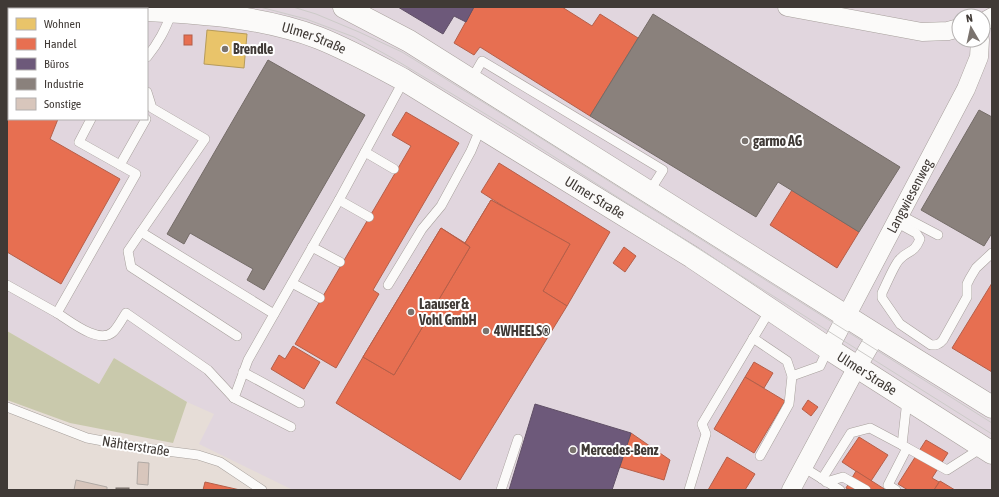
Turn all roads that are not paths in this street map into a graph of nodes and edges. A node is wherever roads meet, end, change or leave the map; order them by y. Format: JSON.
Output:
{"nodes":[{"id":1,"x":82,"y":7,"type":"edge"},
{"id":2,"x":344,"y":7,"type":"edge"},
{"id":3,"x":787,"y":7,"type":"edge"},
{"id":4,"x":106,"y":8,"type":"edge"},
{"id":5,"x":173,"y":9,"type":"edge"},
{"id":6,"x":148,"y":10,"type":"edge"},
{"id":7,"x":951,"y":30,"type":"edge"},
{"id":8,"x":980,"y":48,"type":"edge"},
{"id":9,"x":148,"y":56,"type":"edge"},
{"id":10,"x":404,"y":80,"type":"junction"},
{"id":11,"x":148,"y":115,"type":"edge"},
{"id":12,"x":90,"y":120,"type":"edge"},
{"id":13,"x":145,"y":120,"type":"edge"},
{"id":14,"x":481,"y":127,"type":"junction"},
{"id":15,"x":365,"y":152,"type":"junction"},
{"id":16,"x":120,"y":165,"type":"junction"},
{"id":17,"x":394,"y":169,"type":"dead end"},
{"id":18,"x":338,"y":200,"type":"junction"},
{"id":19,"x":369,"y":217,"type":"dead end"},
{"id":20,"x":898,"y":219,"type":"junction"},
{"id":21,"x":141,"y":232,"type":"junction"},
{"id":22,"x":938,"y":235,"type":"dead end"},
{"id":23,"x":312,"y":247,"type":"junction"},
{"id":24,"x":992,"y":253,"type":"edge"},
{"id":25,"x":340,"y":262,"type":"dead end"},
{"id":26,"x":292,"y":283,"type":"junction"},
{"id":27,"x":7,"y":285,"type":"edge"},
{"id":28,"x":388,"y":285,"type":"dead end"},
{"id":29,"x":320,"y":298,"type":"dead end"},
{"id":30,"x":770,"y":309,"type":"junction"},
{"id":31,"x":57,"y":313,"type":"junction"},
{"id":32,"x":274,"y":314,"type":"junction"},
{"id":33,"x":847,"y":317,"type":"junction"},
{"id":34,"x":876,"y":335,"type":"junction"},
{"id":35,"x":237,"y":336,"type":"dead end"},
{"id":36,"x":753,"y":338,"type":"junction"},
{"id":37,"x":829,"y":349,"type":"junction"},
{"id":38,"x":857,"y":367,"type":"junction"},
{"id":39,"x":243,"y":372,"type":"junction"},
{"id":40,"x":792,"y":376,"type":"junction"},
{"id":41,"x":234,"y":398,"type":"junction"},
{"id":42,"x":907,"y":399,"type":"junction"},
{"id":43,"x":300,"y":403,"type":"dead end"},
{"id":44,"x":7,"y":407,"type":"edge"},
{"id":45,"x":992,"y":407,"type":"edge"},
{"id":46,"x":291,"y":427,"type":"dead end"},
{"id":47,"x":518,"y":438,"type":"dead end"},
{"id":48,"x":905,"y":446,"type":"junction"},
{"id":49,"x":988,"y":450,"type":"edge"},
{"id":50,"x":760,"y":456,"type":"dead end"},
{"id":51,"x":803,"y":467,"type":"junction"},
{"id":52,"x":824,"y":480,"type":"junction"},
{"id":53,"x":262,"y":490,"type":"edge"},
{"id":54,"x":501,"y":490,"type":"edge"},
{"id":55,"x":689,"y":490,"type":"edge"},
{"id":56,"x":790,"y":490,"type":"edge"},
{"id":57,"x":840,"y":490,"type":"edge"},
{"id":58,"x":866,"y":490,"type":"edge"},
{"id":59,"x":896,"y":490,"type":"edge"}],
"edges":[{"from":1,"to":4,"type":"street"},
{"from":2,"to":33,"type":"street"},
{"from":3,"to":7,"type":"street"},
{"from":5,"to":6,"type":"street","name":"Ulmer Straße"},
{"from":5,"to":9,"type":"lane"},
{"from":5,"to":10,"type":"street","name":"Ulmer Straße"},
{"from":8,"to":20,"type":"street","name":"Langwiesenweg"},
{"from":10,"to":14,"type":"street","name":"Ulmer Straße"},
{"from":10,"to":15,"type":"lane"},
{"from":11,"to":21,"type":"lane"},
{"from":12,"to":16,"type":"lane"},
{"from":13,"to":16,"type":"lane"},
{"from":14,"to":28,"type":"lane"},
{"from":14,"to":30,"type":"street","name":"Ulmer Straße"},
{"from":15,"to":17,"type":"lane"},
{"from":15,"to":18,"type":"lane"},
{"from":16,"to":31,"type":"lane"},
{"from":18,"to":19,"type":"lane"},
{"from":18,"to":23,"type":"lane"},
{"from":20,"to":22,"type":"lane"},
{"from":20,"to":24,"type":"lane"},
{"from":20,"to":33,"type":"street","name":"Langwiesenweg"},
{"from":21,"to":32,"type":"lane"},
{"from":21,"to":35,"type":"lane"},
{"from":23,"to":25,"type":"lane"},
{"from":23,"to":26,"type":"lane"},
{"from":26,"to":29,"type":"lane"},
{"from":26,"to":32,"type":"lane"},
{"from":27,"to":31,"type":"lane"},
{"from":30,"to":36,"type":"lane"},
{"from":30,"to":37,"type":"street","name":"Ulmer Straße"},
{"from":31,"to":41,"type":"lane"},
{"from":32,"to":39,"type":"lane"},
{"from":33,"to":34,"type":"street"},
{"from":33,"to":37,"type":"street","name":"Langwiesenweg"},
{"from":34,"to":38,"type":"street"},
{"from":34,"to":45,"type":"street"},
{"from":36,"to":40,"type":"lane"},
{"from":36,"to":55,"type":"lane"},
{"from":37,"to":38,"type":"street","name":"Ulmer Straße"},
{"from":37,"to":40,"type":"lane"},
{"from":38,"to":42,"type":"street","name":"Ulmer Straße"},
{"from":38,"to":51,"type":"street"},
{"from":39,"to":41,"type":"lane"},
{"from":39,"to":43,"type":"lane"},
{"from":40,"to":50,"type":"lane"},
{"from":41,"to":46,"type":"lane"},
{"from":42,"to":48,"type":"lane"},
{"from":42,"to":49,"type":"street","name":"Ulmer Straße"},
{"from":44,"to":53,"type":"lane","name":"Nähterstraße"},
{"from":47,"to":54,"type":"lane"},
{"from":48,"to":49,"type":"lane"},
{"from":48,"to":52,"type":"lane"},
{"from":48,"to":59,"type":"lane"},
{"from":51,"to":52,"type":"lane"},
{"from":51,"to":56,"type":"street"},
{"from":52,"to":57,"type":"lane"},
{"from":52,"to":58,"type":"lane"}]}
